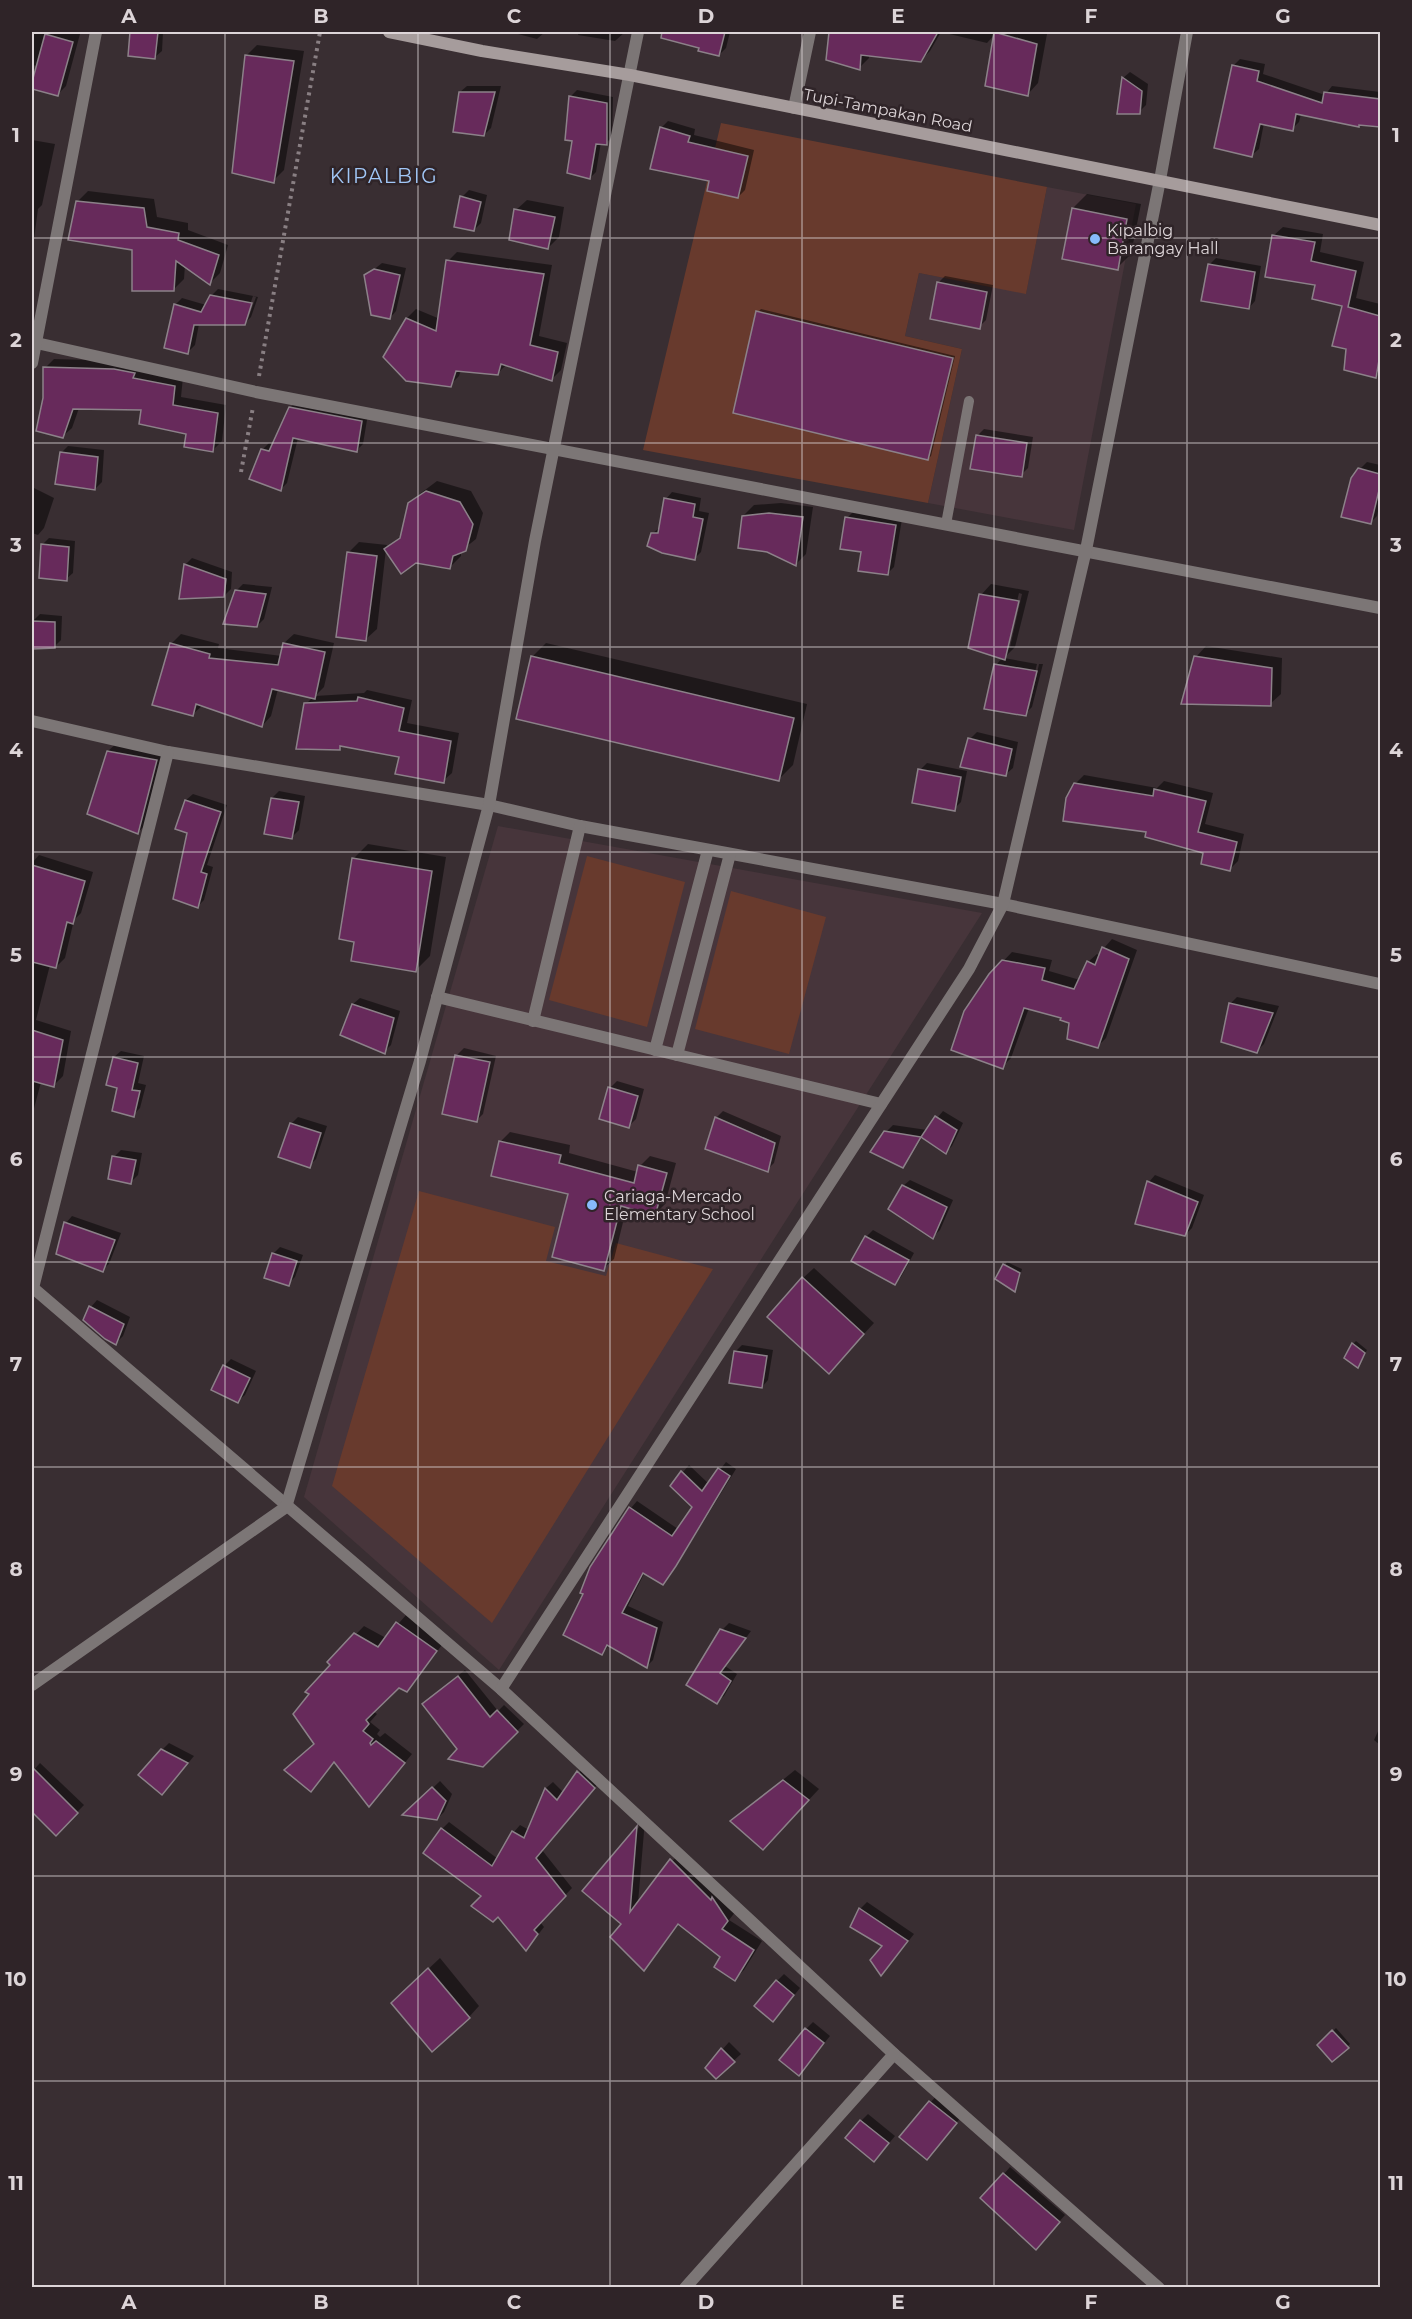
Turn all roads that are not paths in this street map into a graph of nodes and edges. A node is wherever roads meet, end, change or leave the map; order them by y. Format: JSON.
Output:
{"nodes":[{"id":1,"x":96,"y":32,"type":"edge"},
{"id":2,"x":389,"y":32,"type":"edge"},
{"id":3,"x":638,"y":32,"type":"edge"},
{"id":4,"x":810,"y":32,"type":"edge"},
{"id":5,"x":1187,"y":32,"type":"edge"},
{"id":6,"x":630,"y":75,"type":"junction"},
{"id":7,"x":794,"y":108,"type":"junction"},
{"id":8,"x":1160,"y":180,"type":"junction"},
{"id":9,"x":1380,"y":225,"type":"edge"},
{"id":10,"x":33,"y":343,"type":"edge"},
{"id":11,"x":32,"y":363,"type":"edge"},
{"id":12,"x":969,"y":401,"type":"dead end"},
{"id":13,"x":554,"y":450,"type":"junction"},
{"id":14,"x":946,"y":524,"type":"junction"},
{"id":15,"x":1086,"y":550,"type":"junction"},
{"id":16,"x":1380,"y":608,"type":"edge"},
{"id":17,"x":32,"y":721,"type":"edge"},
{"id":18,"x":168,"y":752,"type":"junction"},
{"id":19,"x":489,"y":805,"type":"junction"},
{"id":20,"x":580,"y":826,"type":"junction"},
{"id":21,"x":708,"y":850,"type":"junction"},
{"id":22,"x":730,"y":854,"type":"junction"},
{"id":23,"x":1003,"y":904,"type":"junction"},
{"id":24,"x":1380,"y":984,"type":"edge"},
{"id":25,"x":437,"y":997,"type":"junction"},
{"id":26,"x":533,"y":1020,"type":"junction"},
{"id":27,"x":655,"y":1050,"type":"junction"},
{"id":28,"x":677,"y":1055,"type":"junction"},
{"id":29,"x":881,"y":1104,"type":"junction"},
{"id":30,"x":32,"y":1288,"type":"edge"},
{"id":31,"x":286,"y":1507,"type":"junction"},
{"id":32,"x":32,"y":1685,"type":"edge"},
{"id":33,"x":501,"y":1689,"type":"junction"},
{"id":34,"x":894,"y":2054,"type":"junction"},
{"id":35,"x":685,"y":2288,"type":"edge"},
{"id":36,"x":1159,"y":2288,"type":"edge"}],
"edges":[{"from":1,"to":10,"type":"street"},
{"from":2,"to":6,"type":"main road","name":"Tupi-Tampakan Road"},
{"from":3,"to":6,"type":"street"},
{"from":4,"to":7,"type":"street"},
{"from":5,"to":8,"type":"street"},
{"from":6,"to":7,"type":"main road","name":"Tupi-Tampakan Road"},
{"from":6,"to":13,"type":"street"},
{"from":7,"to":8,"type":"main road","name":"Tupi-Tampakan Road"},
{"from":8,"to":9,"type":"main road","name":"Tupi-Tampakan Road"},
{"from":8,"to":15,"type":"street"},
{"from":10,"to":11,"type":"street"},
{"from":10,"to":13,"type":"street"},
{"from":12,"to":14,"type":"lane"},
{"from":13,"to":14,"type":"street"},
{"from":13,"to":19,"type":"street"},
{"from":14,"to":15,"type":"street"},
{"from":15,"to":16,"type":"street"},
{"from":15,"to":23,"type":"street"},
{"from":17,"to":18,"type":"street"},
{"from":18,"to":19,"type":"street"},
{"from":18,"to":30,"type":"street"},
{"from":19,"to":20,"type":"street"},
{"from":19,"to":25,"type":"street"},
{"from":20,"to":21,"type":"street"},
{"from":20,"to":26,"type":"street"},
{"from":21,"to":22,"type":"street"},
{"from":21,"to":27,"type":"street"},
{"from":22,"to":23,"type":"street"},
{"from":22,"to":28,"type":"street"},
{"from":23,"to":24,"type":"street"},
{"from":23,"to":29,"type":"street"},
{"from":25,"to":26,"type":"street"},
{"from":25,"to":31,"type":"street"},
{"from":26,"to":27,"type":"street"},
{"from":27,"to":28,"type":"street"},
{"from":28,"to":29,"type":"street"},
{"from":29,"to":33,"type":"street"},
{"from":30,"to":31,"type":"street"},
{"from":31,"to":32,"type":"street"},
{"from":31,"to":33,"type":"street"},
{"from":33,"to":34,"type":"street"},
{"from":34,"to":35,"type":"street"},
{"from":34,"to":36,"type":"street"}]}
